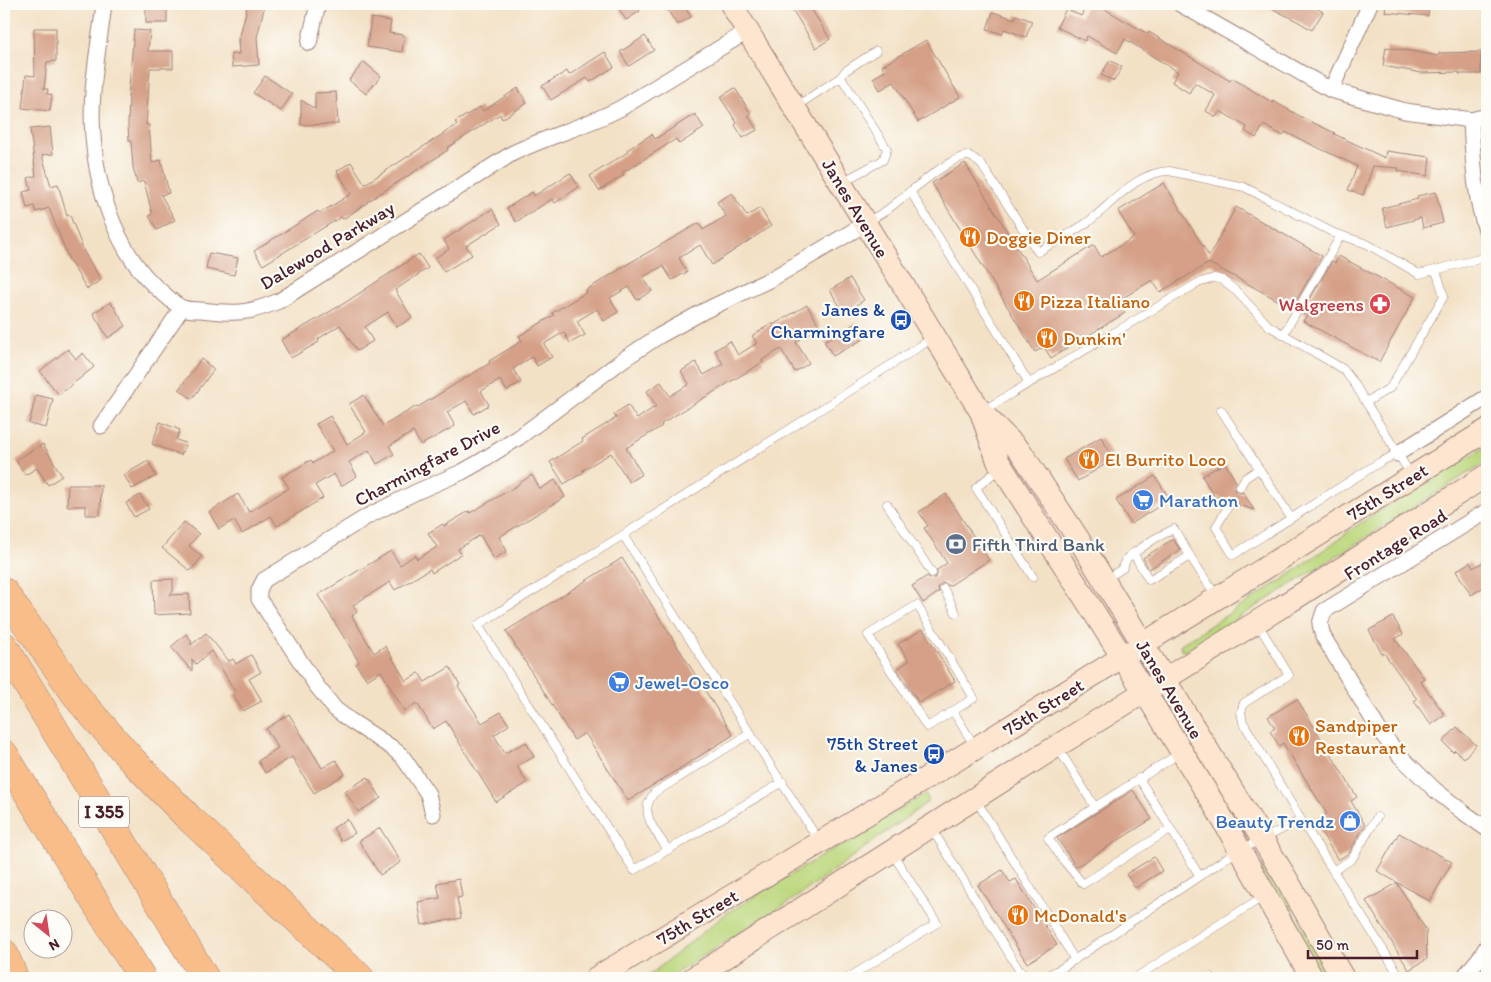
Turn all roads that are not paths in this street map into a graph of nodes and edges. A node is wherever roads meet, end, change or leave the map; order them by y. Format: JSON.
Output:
{"nodes":[{"id":1,"x":104,"y":4,"type":"edge"},
{"id":2,"x":318,"y":4,"type":"edge"},
{"id":3,"x":731,"y":4,"type":"edge"},
{"id":4,"x":1180,"y":4,"type":"edge"},
{"id":5,"x":1370,"y":4,"type":"edge"},
{"id":6,"x":748,"y":31,"type":"junction"},
{"id":7,"x":309,"y":43,"type":"dead end"},
{"id":8,"x":876,"y":51,"type":"dead end"},
{"id":9,"x":841,"y":76,"type":"junction"},
{"id":10,"x":1331,"y":90,"type":"junction"},
{"id":11,"x":795,"y":108,"type":"junction"},
{"id":12,"x":1487,"y":116,"type":"edge"},
{"id":13,"x":1471,"y":120,"type":"junction"},
{"id":14,"x":840,"y":183,"type":"junction"},
{"id":15,"x":910,"y":191,"type":"junction"},
{"id":16,"x":866,"y":224,"type":"junction"},
{"id":17,"x":1487,"y":233,"type":"edge"},
{"id":18,"x":1342,"y":235,"type":"junction"},
{"id":19,"x":1487,"y":257,"type":"edge"},
{"id":20,"x":1436,"y":270,"type":"junction"},
{"id":21,"x":182,"y":308,"type":"junction"},
{"id":22,"x":1283,"y":335,"type":"junction"},
{"id":23,"x":934,"y":336,"type":"junction"},
{"id":24,"x":1029,"y":383,"type":"junction"},
{"id":25,"x":1487,"y":398,"type":"edge"},
{"id":26,"x":1366,"y":402,"type":"junction"},
{"id":27,"x":1221,"y":410,"type":"dead end"},
{"id":28,"x":980,"y":412,"type":"junction"},
{"id":29,"x":101,"y":426,"type":"dead end"},
{"id":30,"x":1487,"y":430,"type":"edge"},
{"id":31,"x":1397,"y":454,"type":"junction"},
{"id":32,"x":1002,"y":466,"type":"junction"},
{"id":33,"x":1259,"y":469,"type":"junction"},
{"id":34,"x":1487,"y":475,"type":"edge"},
{"id":35,"x":1412,"y":477,"type":"junction"},
{"id":36,"x":1240,"y":487,"type":"dead end"},
{"id":37,"x":1231,"y":502,"type":"dead end"},
{"id":38,"x":887,"y":504,"type":"dead end"},
{"id":39,"x":1487,"y":511,"type":"edge"},
{"id":40,"x":1290,"y":518,"type":"junction"},
{"id":41,"x":623,"y":535,"type":"junction"},
{"id":42,"x":1134,"y":553,"type":"junction"},
{"id":43,"x":1190,"y":556,"type":"junction"},
{"id":44,"x":932,"y":573,"type":"dead end"},
{"id":45,"x":1033,"y":577,"type":"dead end"},
{"id":46,"x":1104,"y":581,"type":"junction"},
{"id":47,"x":944,"y":589,"type":"dead end"},
{"id":48,"x":4,"y":592,"type":"edge"},
{"id":49,"x":1217,"y":597,"type":"junction"},
{"id":50,"x":956,"y":614,"type":"dead end"},
{"id":51,"x":1256,"y":622,"type":"junction"},
{"id":52,"x":1143,"y":645,"type":"junction"},
{"id":53,"x":4,"y":646,"type":"edge"},
{"id":54,"x":1122,"y":657,"type":"junction"},
{"id":55,"x":1164,"y":680,"type":"junction"},
{"id":56,"x":1145,"y":692,"type":"junction"},
{"id":57,"x":953,"y":711,"type":"junction"},
{"id":58,"x":750,"y":733,"type":"junction"},
{"id":59,"x":1057,"y":746,"type":"junction"},
{"id":60,"x":976,"y":748,"type":"junction"},
{"id":61,"x":1182,"y":752,"type":"junction"},
{"id":62,"x":4,"y":754,"type":"edge"},
{"id":63,"x":1139,"y":778,"type":"junction"},
{"id":64,"x":783,"y":782,"type":"junction"},
{"id":65,"x":975,"y":798,"type":"junction"},
{"id":66,"x":1095,"y":807,"type":"junction"},
{"id":67,"x":433,"y":814,"type":"dead end"},
{"id":68,"x":1377,"y":818,"type":"dead end"},
{"id":69,"x":1301,"y":820,"type":"junction"},
{"id":70,"x":930,"y":827,"type":"junction"},
{"id":71,"x":1487,"y":828,"type":"edge"},
{"id":72,"x":1170,"y":829,"type":"junction"},
{"id":73,"x":1262,"y":840,"type":"junction"},
{"id":74,"x":820,"y":842,"type":"junction"},
{"id":75,"x":668,"y":850,"type":"junction"},
{"id":76,"x":1240,"y":850,"type":"junction"},
{"id":77,"x":892,"y":853,"type":"junction"},
{"id":78,"x":1333,"y":871,"type":"junction"},
{"id":79,"x":1199,"y":875,"type":"junction"},
{"id":80,"x":1265,"y":896,"type":"junction"},
{"id":81,"x":1487,"y":946,"type":"edge"},
{"id":82,"x":4,"y":953,"type":"edge"},
{"id":83,"x":1075,"y":960,"type":"junction"},
{"id":84,"x":14,"y":978,"type":"edge"},
{"id":85,"x":142,"y":978,"type":"edge"},
{"id":86,"x":205,"y":978,"type":"edge"},
{"id":87,"x":360,"y":978,"type":"edge"},
{"id":88,"x":596,"y":978,"type":"edge"},
{"id":89,"x":693,"y":978,"type":"edge"},
{"id":90,"x":848,"y":978,"type":"edge"},
{"id":91,"x":1135,"y":978,"type":"edge"},
{"id":92,"x":1312,"y":978,"type":"edge"},
{"id":93,"x":1342,"y":978,"type":"edge"},
{"id":94,"x":1400,"y":978,"type":"edge"},
{"id":95,"x":1463,"y":978,"type":"edge"}],
"edges":[{"from":1,"to":21,"type":"street"},
{"from":2,"to":7,"type":"street"},
{"from":3,"to":6,"type":"main road","name":"Janes Avenue"},
{"from":4,"to":10,"type":"street"},
{"from":5,"to":10,"type":"street"},
{"from":6,"to":11,"type":"main road","name":"Janes Avenue"},
{"from":6,"to":21,"type":"street","name":"Dalewood Parkway"},
{"from":8,"to":9,"type":"lane"},
{"from":9,"to":11,"type":"lane"},
{"from":9,"to":14,"type":"lane"},
{"from":10,"to":13,"type":"street"},
{"from":11,"to":14,"type":"main road","name":"Janes Avenue"},
{"from":12,"to":13,"type":"street"},
{"from":13,"to":17,"type":"street"},
{"from":14,"to":16,"type":"main road","name":"Janes Avenue"},
{"from":15,"to":16,"type":"lane"},
{"from":15,"to":18,"type":"lane"},
{"from":15,"to":24,"type":"lane"},
{"from":16,"to":23,"type":"main road","name":"Janes Avenue"},
{"from":16,"to":67,"type":"street","name":"Charmingfare Drive"},
{"from":18,"to":20,"type":"lane"},
{"from":18,"to":22,"type":"lane"},
{"from":19,"to":20,"type":"lane"},
{"from":20,"to":26,"type":"lane"},
{"from":21,"to":29,"type":"street"},
{"from":22,"to":24,"type":"lane"},
{"from":22,"to":26,"type":"lane"},
{"from":23,"to":28,"type":"main road","name":"Janes Avenue"},
{"from":23,"to":41,"type":"lane"},
{"from":24,"to":28,"type":"lane"},
{"from":25,"to":31,"type":"street"},
{"from":26,"to":31,"type":"lane"},
{"from":27,"to":33,"type":"lane"},
{"from":28,"to":32,"type":"main road","name":"Janes Avenue"},
{"from":28,"to":46,"type":"main road","name":"Janes Avenue"},
{"from":30,"to":35,"type":"main road","name":"75th Street"},
{"from":31,"to":35,"type":"lane"},
{"from":31,"to":40,"type":"lane"},
{"from":32,"to":45,"type":"lane"},
{"from":32,"to":54,"type":"main road","name":"Janes Avenue"},
{"from":33,"to":36,"type":"lane"},
{"from":33,"to":40,"type":"lane"},
{"from":34,"to":51,"type":"main road","name":"75th Street"},
{"from":35,"to":49,"type":"main road","name":"75th Street"},
{"from":37,"to":40,"type":"lane"},
{"from":38,"to":44,"type":"lane"},
{"from":39,"to":71,"type":"street","name":"Frontage Road"},
{"from":41,"to":58,"type":"lane"},
{"from":41,"to":75,"type":"lane"},
{"from":42,"to":43,"type":"lane"},
{"from":42,"to":43,"type":"lane"},
{"from":42,"to":46,"type":"lane"},
{"from":43,"to":49,"type":"lane"},
{"from":46,"to":52,"type":"main road","name":"Janes Avenue"},
{"from":47,"to":50,"type":"lane"},
{"from":48,"to":87,"type":"highway"},
{"from":49,"to":52,"type":"main road","name":"75th Street"},
{"from":51,"to":55,"type":"main road","name":"75th Street"},
{"from":51,"to":69,"type":"lane"},
{"from":52,"to":54,"type":"main road","name":"75th Street"},
{"from":52,"to":55,"type":"main road","name":"Janes Avenue"},
{"from":53,"to":86,"type":"highway","number":"I 355"},
{"from":54,"to":56,"type":"main road","name":"Janes Avenue"},
{"from":54,"to":60,"type":"main road","name":"75th Street"},
{"from":55,"to":56,"type":"main road","name":"75th Street"},
{"from":55,"to":73,"type":"main road","name":"Janes Avenue"},
{"from":56,"to":59,"type":"main road","name":"75th Street"},
{"from":56,"to":61,"type":"main road","name":"Janes Avenue"},
{"from":57,"to":57,"type":"lane"},
{"from":57,"to":60,"type":"lane"},
{"from":58,"to":64,"type":"lane"},
{"from":58,"to":75,"type":"lane"},
{"from":59,"to":65,"type":"main road","name":"75th Street"},
{"from":59,"to":66,"type":"lane"},
{"from":60,"to":74,"type":"main road","name":"75th Street"},
{"from":61,"to":63,"type":"lane"},
{"from":61,"to":76,"type":"main road","name":"Janes Avenue"},
{"from":62,"to":85,"type":"highway","number":"I 355"},
{"from":63,"to":66,"type":"lane"},
{"from":63,"to":72,"type":"lane"},
{"from":64,"to":74,"type":"lane"},
{"from":64,"to":75,"type":"lane"},
{"from":65,"to":70,"type":"main road","name":"75th Street"},
{"from":65,"to":83,"type":"lane"},
{"from":66,"to":72,"type":"lane"},
{"from":68,"to":78,"type":"lane"},
{"from":69,"to":73,"type":"lane"},
{"from":69,"to":78,"type":"lane"},
{"from":70,"to":77,"type":"main road","name":"75th Street"},
{"from":70,"to":83,"type":"lane"},
{"from":72,"to":79,"type":"lane"},
{"from":73,"to":76,"type":"lane"},
{"from":73,"to":93,"type":"main road","name":"Janes Avenue"},
{"from":74,"to":88,"type":"main road","name":"75th Street"},
{"from":76,"to":79,"type":"lane"},
{"from":76,"to":80,"type":"main road","name":"Janes Avenue"},
{"from":77,"to":89,"type":"main road","name":"75th Street"},
{"from":77,"to":90,"type":"lane"},
{"from":78,"to":94,"type":"lane"},
{"from":79,"to":83,"type":"lane"},
{"from":80,"to":91,"type":"lane"},
{"from":80,"to":92,"type":"main road","name":"Janes Avenue"},
{"from":81,"to":95,"type":"street"},
{"from":82,"to":84,"type":"highway"}]}
